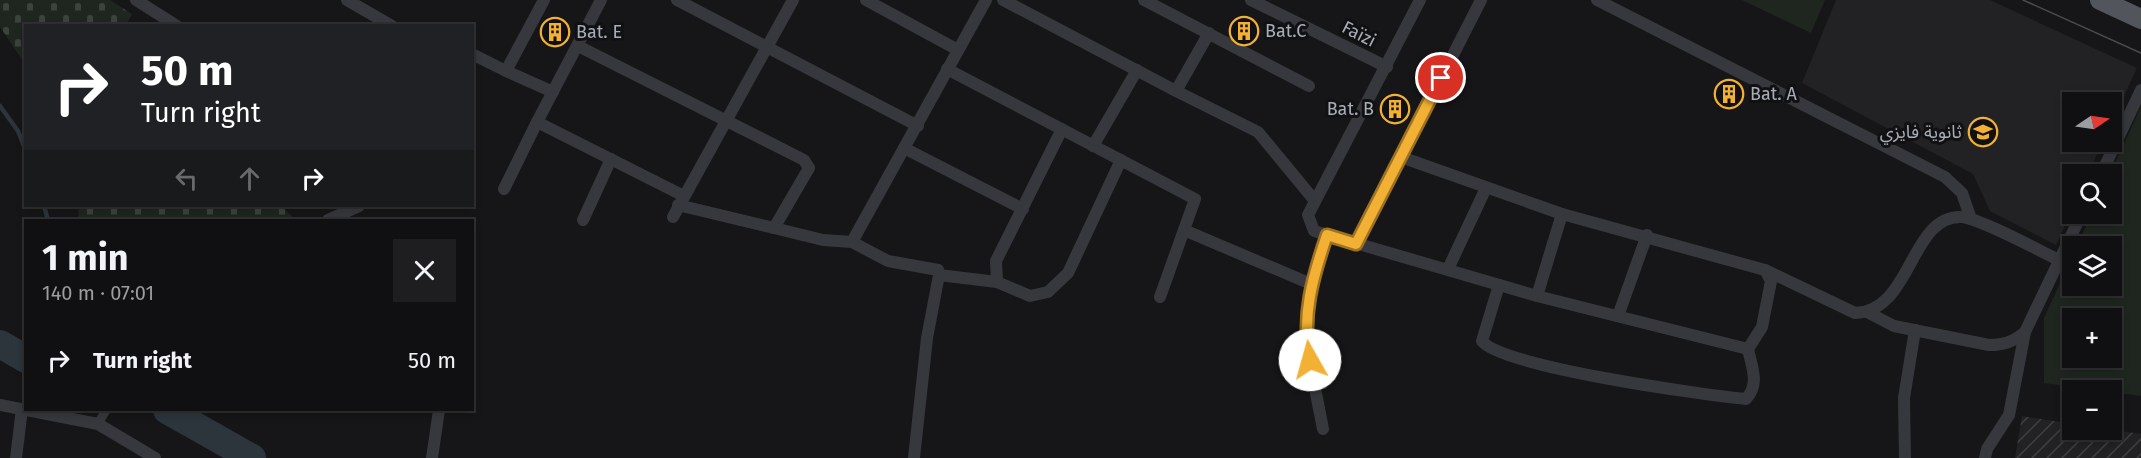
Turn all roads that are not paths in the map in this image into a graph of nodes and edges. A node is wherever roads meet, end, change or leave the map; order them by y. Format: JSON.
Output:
{"nodes":[{"id":1,"x":136,"y":0,"type":"edge"},
{"id":2,"x":347,"y":0,"type":"edge"},
{"id":3,"x":544,"y":0,"type":"edge"},
{"id":4,"x":601,"y":0,"type":"edge"},
{"id":5,"x":677,"y":0,"type":"edge"},
{"id":6,"x":793,"y":0,"type":"edge"},
{"id":7,"x":866,"y":0,"type":"edge"},
{"id":8,"x":986,"y":0,"type":"edge"},
{"id":9,"x":1003,"y":0,"type":"edge"},
{"id":10,"x":1144,"y":0,"type":"edge"},
{"id":11,"x":1251,"y":0,"type":"edge"},
{"id":12,"x":1420,"y":0,"type":"edge"},
{"id":13,"x":1482,"y":0,"type":"edge"},
{"id":14,"x":1597,"y":0,"type":"edge"},
{"id":15,"x":2100,"y":0,"type":"edge"},
{"id":16,"x":2141,"y":19,"type":"edge"},
{"id":17,"x":174,"y":24,"type":"edge"},
{"id":18,"x":389,"y":24,"type":"edge"},
{"id":19,"x":1209,"y":33,"type":"junction"},
{"id":20,"x":768,"y":45,"type":"junction"},
{"id":21,"x":578,"y":46,"type":"junction"},
{"id":22,"x":958,"y":50,"type":"junction"},
{"id":23,"x":474,"y":55,"type":"edge"},
{"id":24,"x":1386,"y":68,"type":"junction"},
{"id":25,"x":947,"y":69,"type":"junction"},
{"id":26,"x":1137,"y":70,"type":"junction"},
{"id":27,"x":506,"y":72,"type":"junction"},
{"id":28,"x":1308,"y":86,"type":"dead end"},
{"id":29,"x":2141,"y":90,"type":"edge"},
{"id":30,"x":1176,"y":91,"type":"junction"},
{"id":31,"x":554,"y":92,"type":"junction"},
{"id":32,"x":727,"y":121,"type":"junction"},
{"id":33,"x":537,"y":122,"type":"junction"},
{"id":34,"x":918,"y":126,"type":"junction"},
{"id":35,"x":1062,"y":129,"type":"junction"},
{"id":36,"x":1094,"y":146,"type":"junction"},
{"id":37,"x":904,"y":148,"type":"junction"},
{"id":38,"x":1401,"y":157,"type":"junction"},
{"id":39,"x":611,"y":159,"type":"junction"},
{"id":40,"x":1121,"y":160,"type":"junction"},
{"id":41,"x":2106,"y":164,"type":"edge"},
{"id":42,"x":1485,"y":188,"type":"junction"},
{"id":43,"x":504,"y":189,"type":"dead end"},
{"id":44,"x":1315,"y":201,"type":"junction"},
{"id":45,"x":678,"y":206,"type":"junction"},
{"id":46,"x":356,"y":207,"type":"edge"},
{"id":47,"x":1023,"y":209,"type":"junction"},
{"id":48,"x":1562,"y":214,"type":"junction"},
{"id":49,"x":330,"y":219,"type":"edge"},
{"id":50,"x":583,"y":219,"type":"dead end"},
{"id":51,"x":1971,"y":219,"type":"junction"},
{"id":52,"x":2077,"y":224,"type":"edge"},
{"id":53,"x":774,"y":228,"type":"junction"},
{"id":54,"x":1184,"y":230,"type":"junction"},
{"id":55,"x":1327,"y":235,"type":"junction"},
{"id":56,"x":1647,"y":235,"type":"junction"},
{"id":57,"x":852,"y":242,"type":"junction"},
{"id":58,"x":1356,"y":244,"type":"junction"},
{"id":59,"x":2059,"y":260,"type":"junction"},
{"id":60,"x":1448,"y":269,"type":"junction"},
{"id":61,"x":1765,"y":270,"type":"junction"},
{"id":62,"x":939,"y":275,"type":"junction"},
{"id":63,"x":997,"y":282,"type":"junction"},
{"id":64,"x":1311,"y":284,"type":"junction"},
{"id":65,"x":1500,"y":285,"type":"junction"},
{"id":66,"x":1537,"y":296,"type":"junction"},
{"id":67,"x":1160,"y":297,"type":"dead end"},
{"id":68,"x":1867,"y":312,"type":"junction"},
{"id":69,"x":1617,"y":316,"type":"junction"},
{"id":70,"x":1915,"y":330,"type":"junction"},
{"id":71,"x":2025,"y":332,"type":"junction"},
{"id":72,"x":1748,"y":350,"type":"junction"},
{"id":73,"x":0,"y":405,"type":"edge"},
{"id":74,"x":22,"y":409,"type":"joint"},
{"id":75,"x":32,"y":411,"type":"edge"},
{"id":76,"x":105,"y":411,"type":"edge"},
{"id":77,"x":439,"y":411,"type":"edge"},
{"id":78,"x":98,"y":424,"type":"junction"},
{"id":79,"x":1323,"y":429,"type":"dead end"},
{"id":80,"x":16,"y":458,"type":"edge"},
{"id":81,"x":155,"y":458,"type":"edge"},
{"id":82,"x":432,"y":458,"type":"edge"},
{"id":83,"x":914,"y":458,"type":"edge"},
{"id":84,"x":1905,"y":458,"type":"edge"},
{"id":85,"x":1985,"y":458,"type":"edge"}],
"edges":[{"from":1,"to":17,"type":"street"},
{"from":2,"to":18,"type":"street"},
{"from":3,"to":27,"type":"street"},
{"from":4,"to":21,"type":"street"},
{"from":5,"to":20,"type":"street"},
{"from":6,"to":20,"type":"street"},
{"from":7,"to":22,"type":"street"},
{"from":8,"to":22,"type":"street"},
{"from":9,"to":26,"type":"street"},
{"from":10,"to":19,"type":"street"},
{"from":11,"to":24,"type":"street","name":"Faïzi"},
{"from":12,"to":24,"type":"street"},
{"from":13,"to":38,"type":"street"},
{"from":14,"to":51,"type":"street"},
{"from":15,"to":16,"type":"main road"},
{"from":19,"to":28,"type":"street"},
{"from":19,"to":30,"type":"street"},
{"from":20,"to":32,"type":"street"},
{"from":20,"to":34,"type":"street"},
{"from":21,"to":31,"type":"street"},
{"from":21,"to":32,"type":"street"},
{"from":22,"to":25,"type":"street"},
{"from":23,"to":27,"type":"street"},
{"from":24,"to":44,"type":"street"},
{"from":25,"to":34,"type":"street"},
{"from":25,"to":35,"type":"street"},
{"from":26,"to":30,"type":"street"},
{"from":26,"to":36,"type":"street"},
{"from":27,"to":31,"type":"street"},
{"from":29,"to":41,"type":"street"},
{"from":30,"to":44,"type":"street"},
{"from":31,"to":33,"type":"street"},
{"from":32,"to":45,"type":"street"},
{"from":32,"to":53,"type":"street"},
{"from":33,"to":39,"type":"street"},
{"from":33,"to":43,"type":"street"},
{"from":34,"to":37,"type":"street"},
{"from":35,"to":36,"type":"street"},
{"from":35,"to":47,"type":"street"},
{"from":36,"to":40,"type":"street"},
{"from":37,"to":47,"type":"street"},
{"from":37,"to":57,"type":"street"},
{"from":38,"to":42,"type":"street"},
{"from":38,"to":58,"type":"street"},
{"from":39,"to":45,"type":"street"},
{"from":39,"to":50,"type":"street"},
{"from":40,"to":54,"type":"street"},
{"from":40,"to":63,"type":"street"},
{"from":42,"to":48,"type":"street"},
{"from":42,"to":60,"type":"street"},
{"from":44,"to":55,"type":"street"},
{"from":45,"to":53,"type":"street"},
{"from":46,"to":49,"type":"street"},
{"from":47,"to":63,"type":"street"},
{"from":48,"to":56,"type":"street"},
{"from":48,"to":66,"type":"street"},
{"from":51,"to":59,"type":"street"},
{"from":51,"to":68,"type":"street"},
{"from":52,"to":59,"type":"street"},
{"from":53,"to":57,"type":"street"},
{"from":54,"to":64,"type":"street"},
{"from":54,"to":67,"type":"street"},
{"from":55,"to":58,"type":"street"},
{"from":55,"to":64,"type":"street"},
{"from":56,"to":61,"type":"street"},
{"from":56,"to":69,"type":"street"},
{"from":57,"to":62,"type":"street"},
{"from":58,"to":60,"type":"street"},
{"from":59,"to":71,"type":"street"},
{"from":60,"to":65,"type":"street"},
{"from":61,"to":68,"type":"street"},
{"from":61,"to":72,"type":"street"},
{"from":62,"to":63,"type":"street"},
{"from":62,"to":83,"type":"street"},
{"from":64,"to":79,"type":"street"},
{"from":65,"to":66,"type":"street"},
{"from":65,"to":72,"type":"street"},
{"from":66,"to":69,"type":"street"},
{"from":68,"to":70,"type":"street"},
{"from":69,"to":72,"type":"street"},
{"from":70,"to":71,"type":"street"},
{"from":70,"to":84,"type":"street"},
{"from":71,"to":85,"type":"street"},
{"from":73,"to":74,"type":"street"},
{"from":74,"to":80,"type":"street"},
{"from":75,"to":78,"type":"street"},
{"from":76,"to":78,"type":"street"},
{"from":77,"to":82,"type":"street"},
{"from":78,"to":81,"type":"street"}]}
